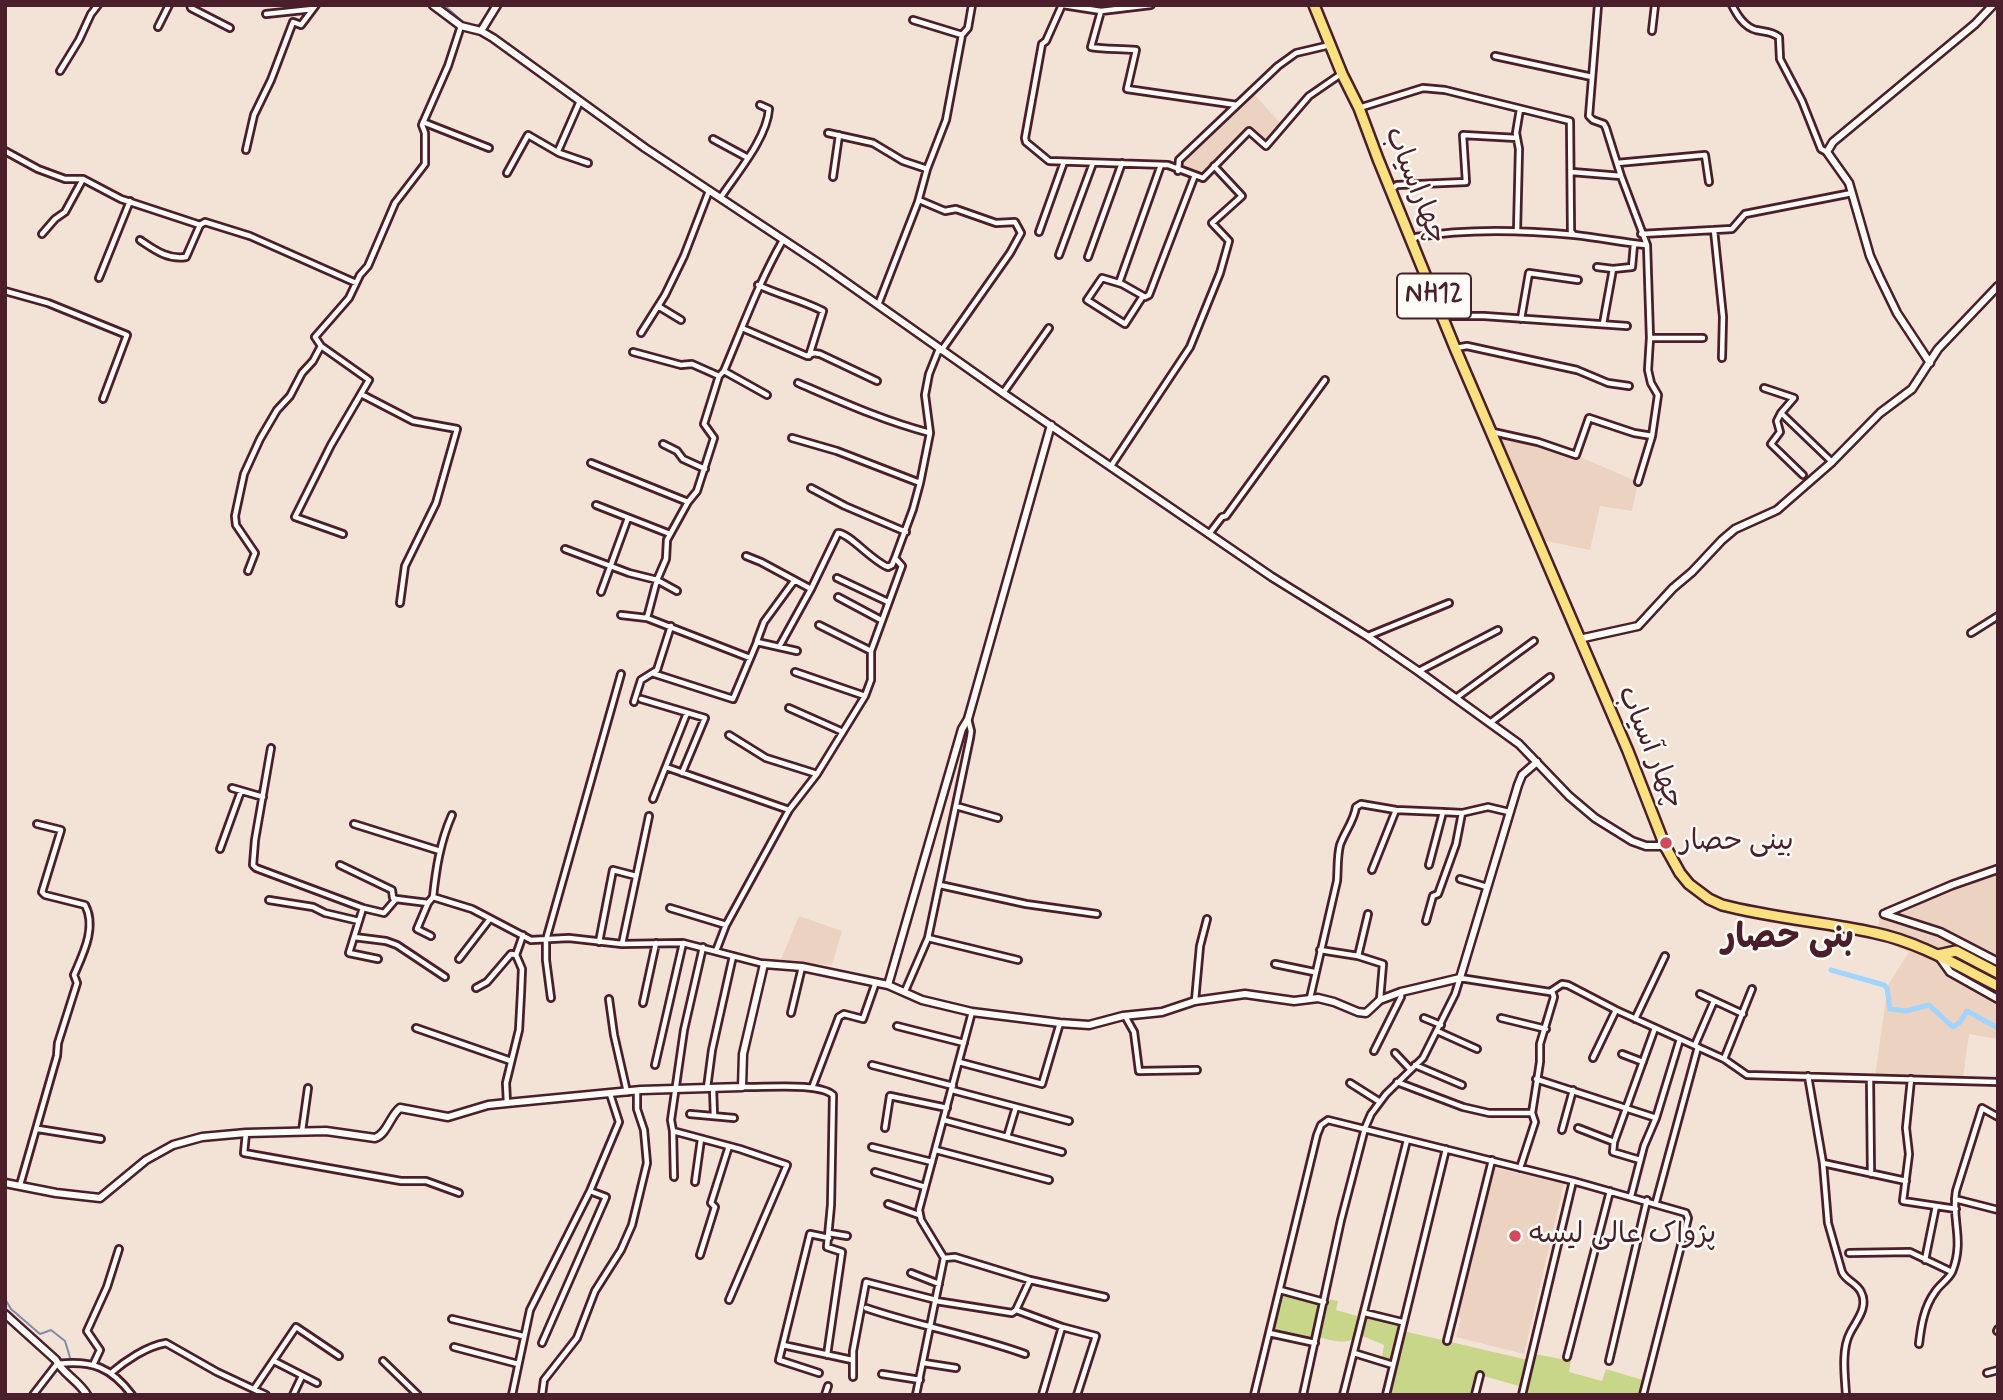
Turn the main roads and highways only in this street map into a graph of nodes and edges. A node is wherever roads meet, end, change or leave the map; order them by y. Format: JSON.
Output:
{"nodes":[{"id":1,"x":1314,"y":5,"type":"edge"},
{"id":2,"x":1537,"y":539,"type":"joint"},
{"id":3,"x":1938,"y":955,"type":"junction"},
{"id":4,"x":1998,"y":973,"type":"edge"},
{"id":5,"x":1998,"y":986,"type":"edge"}],
"edges":[{"from":1,"to":2,"type":"highway","name":"چهاراسیاب","number":"NH12"},
{"from":2,"to":3,"type":"highway","name":"چهار آسیاب","number":"NH12"},
{"from":3,"to":4,"type":"highway"},
{"from":3,"to":5,"type":"highway","name":"چهار آسیاب","number":"NH12"}]}
